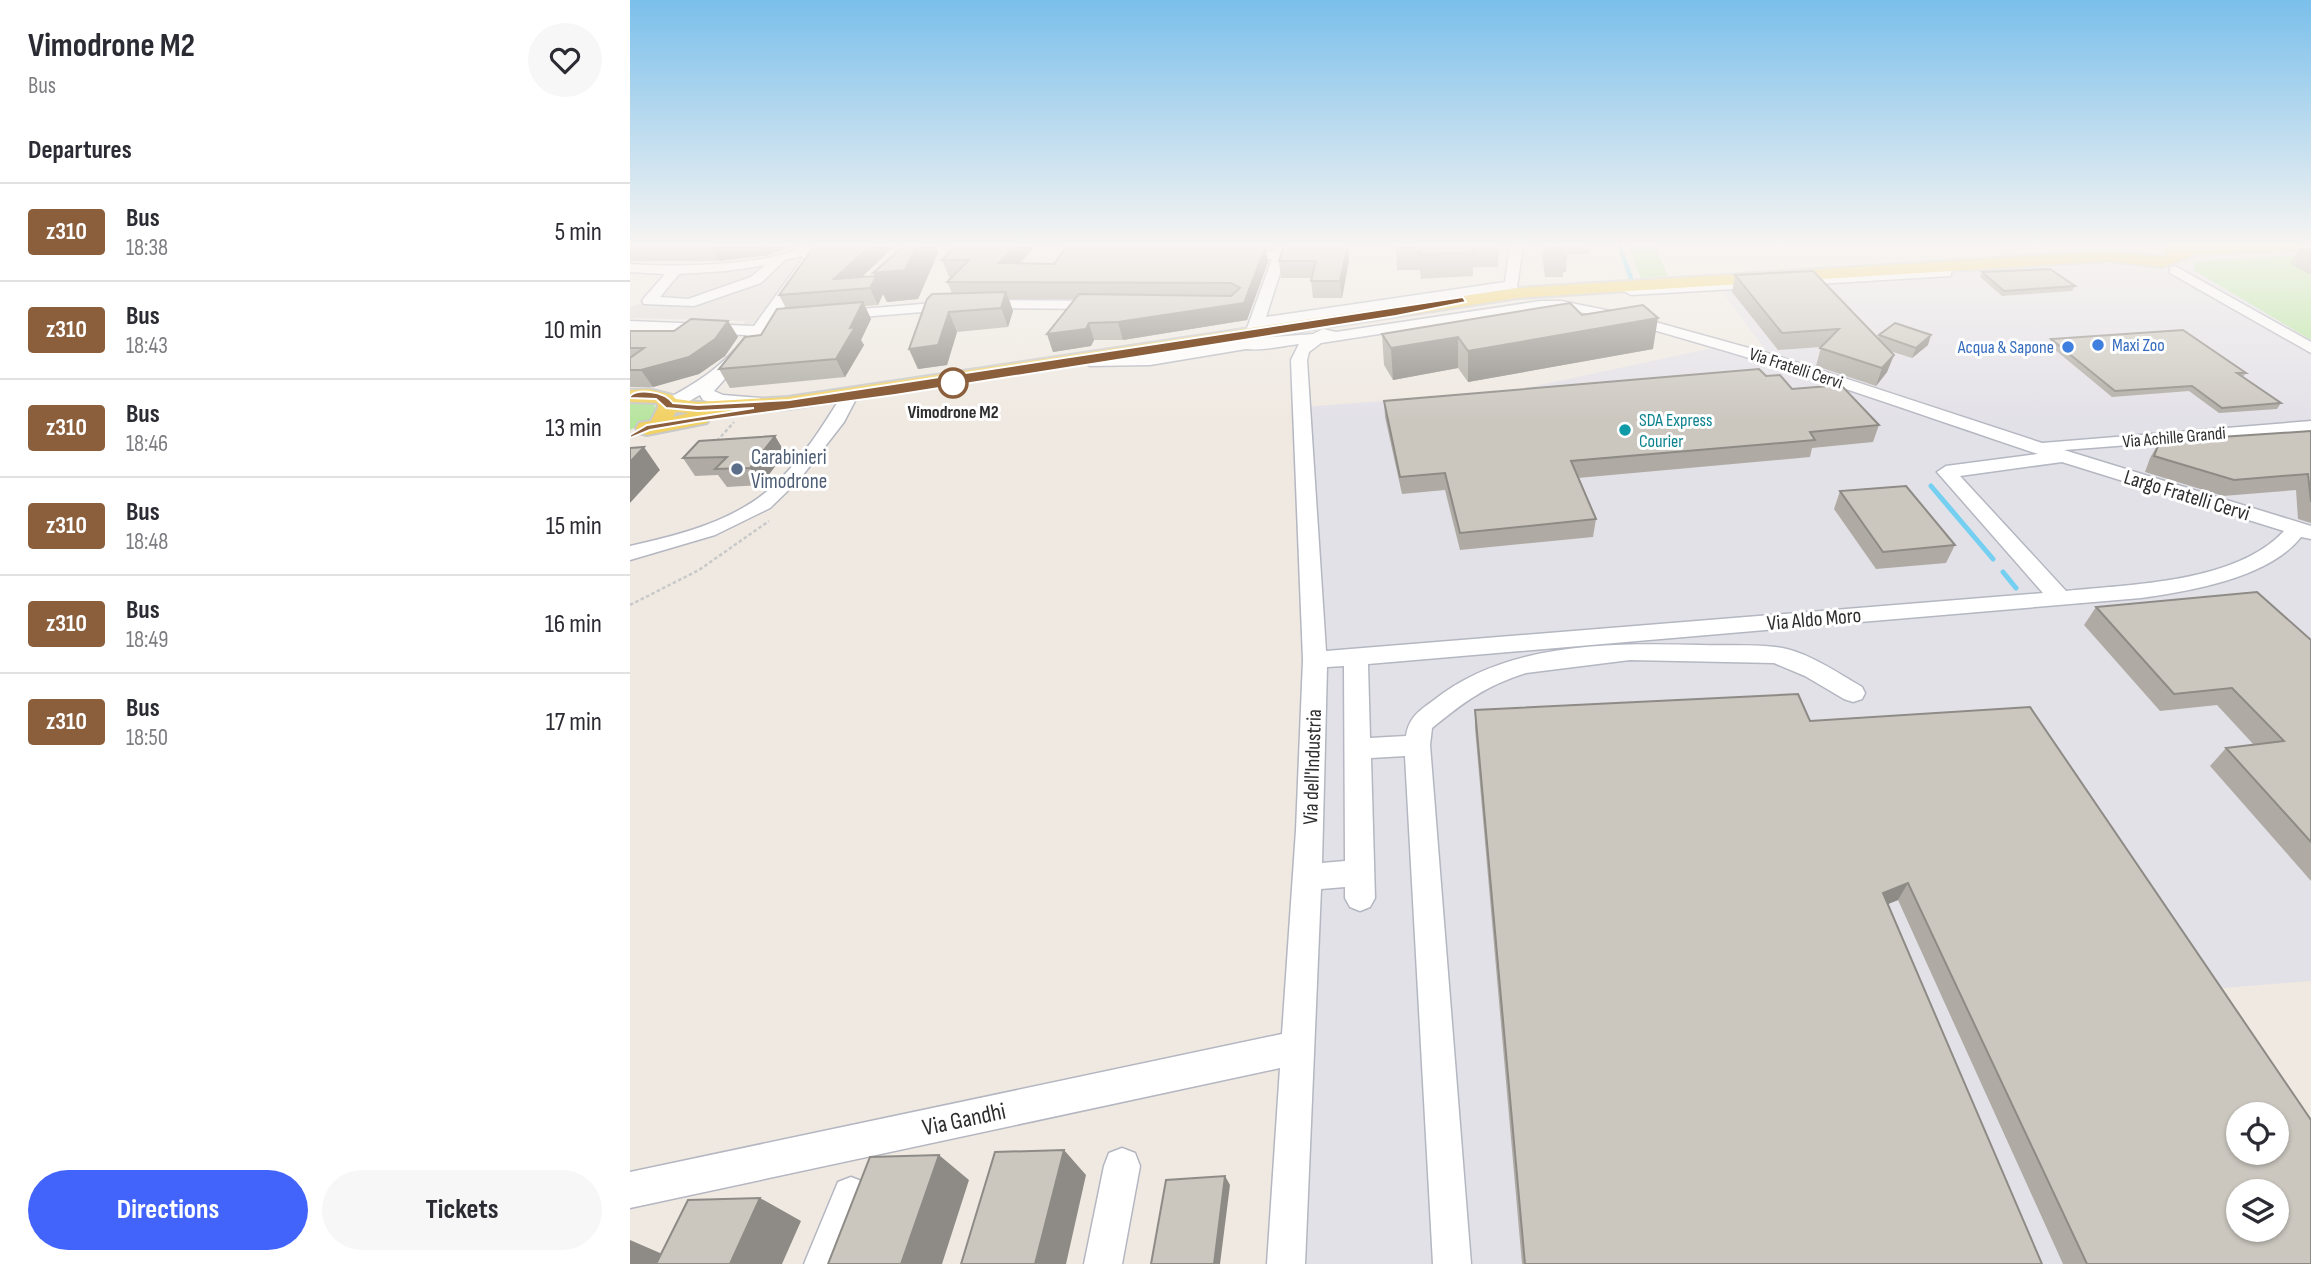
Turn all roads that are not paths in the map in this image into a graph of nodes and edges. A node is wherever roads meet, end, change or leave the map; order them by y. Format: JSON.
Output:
{"nodes":[{"id":1,"x":780,"y":304,"type":"edge"},
{"id":2,"x":1263,"y":304,"type":"edge"},
{"id":3,"x":1409,"y":304,"type":"edge"},
{"id":4,"x":1438,"y":304,"type":"edge"},
{"id":5,"x":1442,"y":304,"type":"edge"},
{"id":6,"x":2238,"y":304,"type":"edge"},
{"id":7,"x":1114,"y":305,"type":"edge"},
{"id":8,"x":823,"y":316,"type":"edge"},
{"id":9,"x":1373,"y":317,"type":"junction"},
{"id":10,"x":788,"y":320,"type":"edge"},
{"id":11,"x":630,"y":326,"type":"edge"},
{"id":12,"x":764,"y":326,"type":"junction"},
{"id":13,"x":659,"y":327,"type":"junction"},
{"id":14,"x":1252,"y":333,"type":"junction"},
{"id":15,"x":1316,"y":339,"type":"junction"},
{"id":16,"x":640,"y":341,"type":"edge"},
{"id":17,"x":2311,"y":348,"type":"edge"},
{"id":18,"x":1299,"y":360,"type":"junction"},
{"id":19,"x":1090,"y":361,"type":"junction"},
{"id":20,"x":729,"y":365,"type":"junction"},
{"id":21,"x":711,"y":382,"type":"junction"},
{"id":22,"x":637,"y":395,"type":"edge"},
{"id":23,"x":848,"y":399,"type":"junction"},
{"id":24,"x":789,"y":403,"type":"junction"},
{"id":25,"x":669,"y":405,"type":"junction"},
{"id":26,"x":2311,"y":426,"type":"edge"},
{"id":27,"x":638,"y":432,"type":"edge"},
{"id":28,"x":823,"y":437,"type":"joint"},
{"id":29,"x":2036,"y":447,"type":"junction"},
{"id":30,"x":2063,"y":456,"type":"junction"},
{"id":31,"x":2303,"y":531,"type":"edge"},
{"id":32,"x":630,"y":553,"type":"edge"},
{"id":33,"x":2061,"y":599,"type":"junction"},
{"id":34,"x":1356,"y":656,"type":"junction"},
{"id":35,"x":1315,"y":660,"type":"junction"},
{"id":36,"x":1853,"y":693,"type":"dead end"},
{"id":37,"x":1417,"y":745,"type":"junction"},
{"id":38,"x":1357,"y":749,"type":"junction"},
{"id":39,"x":1308,"y":877,"type":"junction"},
{"id":40,"x":1298,"y":1047,"type":"junction"},
{"id":41,"x":1122,"y":1166,"type":"dead end"},
{"id":42,"x":630,"y":1190,"type":"edge"},
{"id":43,"x":851,"y":1195,"type":"dead end"},
{"id":44,"x":823,"y":1264,"type":"edge"},
{"id":45,"x":1103,"y":1264,"type":"edge"},
{"id":46,"x":1286,"y":1264,"type":"edge"},
{"id":47,"x":1452,"y":1264,"type":"edge"}],
"edges":[{"from":1,"to":12,"type":"street"},
{"from":2,"to":14,"type":"street"},
{"from":3,"to":14,"type":"street"},
{"from":4,"to":14,"type":"main road"},
{"from":5,"to":9,"type":"main road"},
{"from":6,"to":17,"type":"street"},
{"from":7,"to":8,"type":"street"},
{"from":9,"to":15,"type":"street"},
{"from":9,"to":19,"type":"main road"},
{"from":10,"to":12,"type":"street"},
{"from":11,"to":13,"type":"street"},
{"from":12,"to":13,"type":"street"},
{"from":12,"to":20,"type":"street"},
{"from":13,"to":16,"type":"street"},
{"from":14,"to":15,"type":"street","name":"Via Fratelli Cervi"},
{"from":14,"to":18,"type":"street"},
{"from":14,"to":19,"type":"street","name":"Via Fratelli Cervi"},
{"from":14,"to":24,"type":"main road"},
{"from":15,"to":18,"type":"street"},
{"from":15,"to":29,"type":"street","name":"Via Fratelli Cervi"},
{"from":18,"to":35,"type":"street","name":"Via dell'Industria"},
{"from":19,"to":23,"type":"main road"},
{"from":20,"to":21,"type":"street"},
{"from":20,"to":22,"type":"street"},
{"from":21,"to":24,"type":"street"},
{"from":21,"to":25,"type":"street"},
{"from":22,"to":25,"type":"main road"},
{"from":23,"to":27,"type":"main road"},
{"from":23,"to":28,"type":"street"},
{"from":24,"to":25,"type":"main road"},
{"from":25,"to":27,"type":"main road"},
{"from":26,"to":29,"type":"street","name":"Via Achille Grandi"},
{"from":28,"to":32,"type":"street"},
{"from":29,"to":30,"type":"street","name":"Via Fratelli Cervi"},
{"from":30,"to":31,"type":"street","name":"Largo Fratelli Cervi"},
{"from":30,"to":33,"type":"street"},
{"from":31,"to":33,"type":"street","name":"Via Aldo Moro"},
{"from":33,"to":34,"type":"street","name":"Via Aldo Moro"},
{"from":34,"to":35,"type":"street","name":"Via Aldo Moro"},
{"from":34,"to":38,"type":"street"},
{"from":35,"to":39,"type":"street","name":"Via dell'Industria"},
{"from":36,"to":37,"type":"street"},
{"from":37,"to":38,"type":"street"},
{"from":37,"to":47,"type":"street"},
{"from":38,"to":39,"type":"street"},
{"from":39,"to":40,"type":"street","name":"Via dell'Industria"},
{"from":40,"to":42,"type":"street","name":"Via Gandhi"},
{"from":40,"to":46,"type":"street","name":"Via dell'Industria"},
{"from":41,"to":45,"type":"street"},
{"from":43,"to":44,"type":"street"}]}
